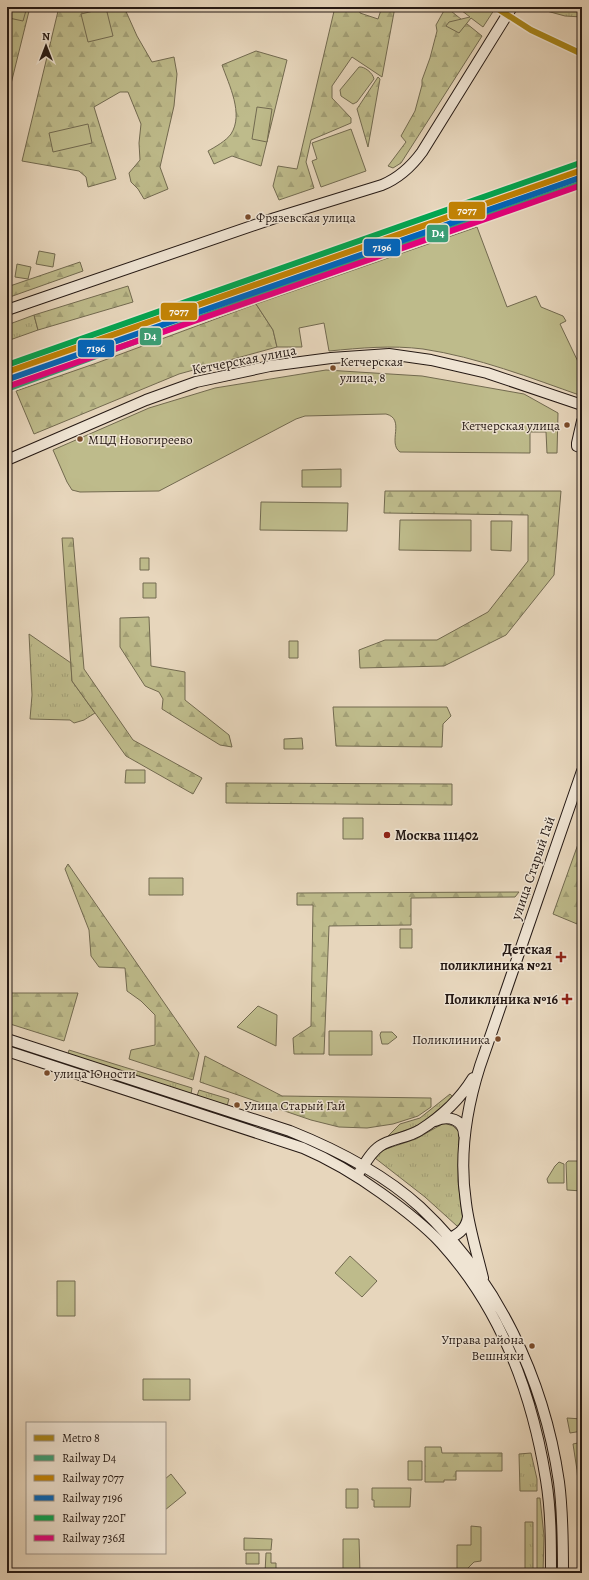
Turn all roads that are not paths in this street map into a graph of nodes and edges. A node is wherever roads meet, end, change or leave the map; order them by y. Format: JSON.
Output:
{"nodes":[{"id":1,"x":512,"y":7,"type":"edge"},
{"id":2,"x":7,"y":310,"type":"edge"},
{"id":3,"x":567,"y":400,"type":"junction"},
{"id":4,"x":582,"y":404,"type":"edge"},
{"id":5,"x":582,"y":410,"type":"edge"},
{"id":6,"x":582,"y":422,"type":"edge"},
{"id":7,"x":582,"y":448,"type":"edge"},
{"id":8,"x":7,"y":460,"type":"edge"},
{"id":9,"x":582,"y":771,"type":"edge"},
{"id":10,"x":7,"y":1039,"type":"edge"},
{"id":11,"x":7,"y":1051,"type":"edge"},
{"id":12,"x":480,"y":1066,"type":"junction"},
{"id":13,"x":431,"y":1122,"type":"junction"},
{"id":14,"x":464,"y":1137,"type":"junction"},
{"id":15,"x":363,"y":1167,"type":"junction"},
{"id":16,"x":357,"y":1177,"type":"junction"},
{"id":17,"x":468,"y":1214,"type":"junction"},
{"id":18,"x":451,"y":1238,"type":"junction"},
{"id":19,"x":441,"y":1243,"type":"junction"},
{"id":20,"x":485,"y":1283,"type":"junction"},
{"id":21,"x":551,"y":1573,"type":"edge"},
{"id":22,"x":563,"y":1573,"type":"edge"}],
"edges":[{"from":1,"to":2,"type":"main road"},
{"from":3,"to":4,"type":"main road","name":"Кетчерская улица"},
{"from":3,"to":5,"type":"main road","name":"Кетчерская улица"},
{"from":3,"to":8,"type":"main road","name":"Кетчерская улица"},
{"from":6,"to":7,"type":"main road"},
{"from":9,"to":12,"type":"main road","name":"улица Старый Гай"},
{"from":10,"to":15,"type":"main road"},
{"from":11,"to":16,"type":"main road"},
{"from":12,"to":13,"type":"main road","name":"улица Старый Гай"},
{"from":12,"to":14,"type":"main road","name":"улица Старый Гай"},
{"from":13,"to":14,"type":"main road","name":"улица Старый Гай"},
{"from":13,"to":15,"type":"main road","name":"улица Старый Гай"},
{"from":14,"to":17,"type":"main road","name":"улица Старый Гай"},
{"from":15,"to":16,"type":"main road","name":"улица Старый Гай"},
{"from":15,"to":18,"type":"main road"},
{"from":16,"to":19,"type":"main road"},
{"from":17,"to":18,"type":"main road"},
{"from":17,"to":20,"type":"main road","name":"улица Старый Гай"},
{"from":18,"to":19,"type":"main road"},
{"from":18,"to":20,"type":"main road"},
{"from":19,"to":21,"type":"main road"},
{"from":20,"to":22,"type":"main road"}]}
